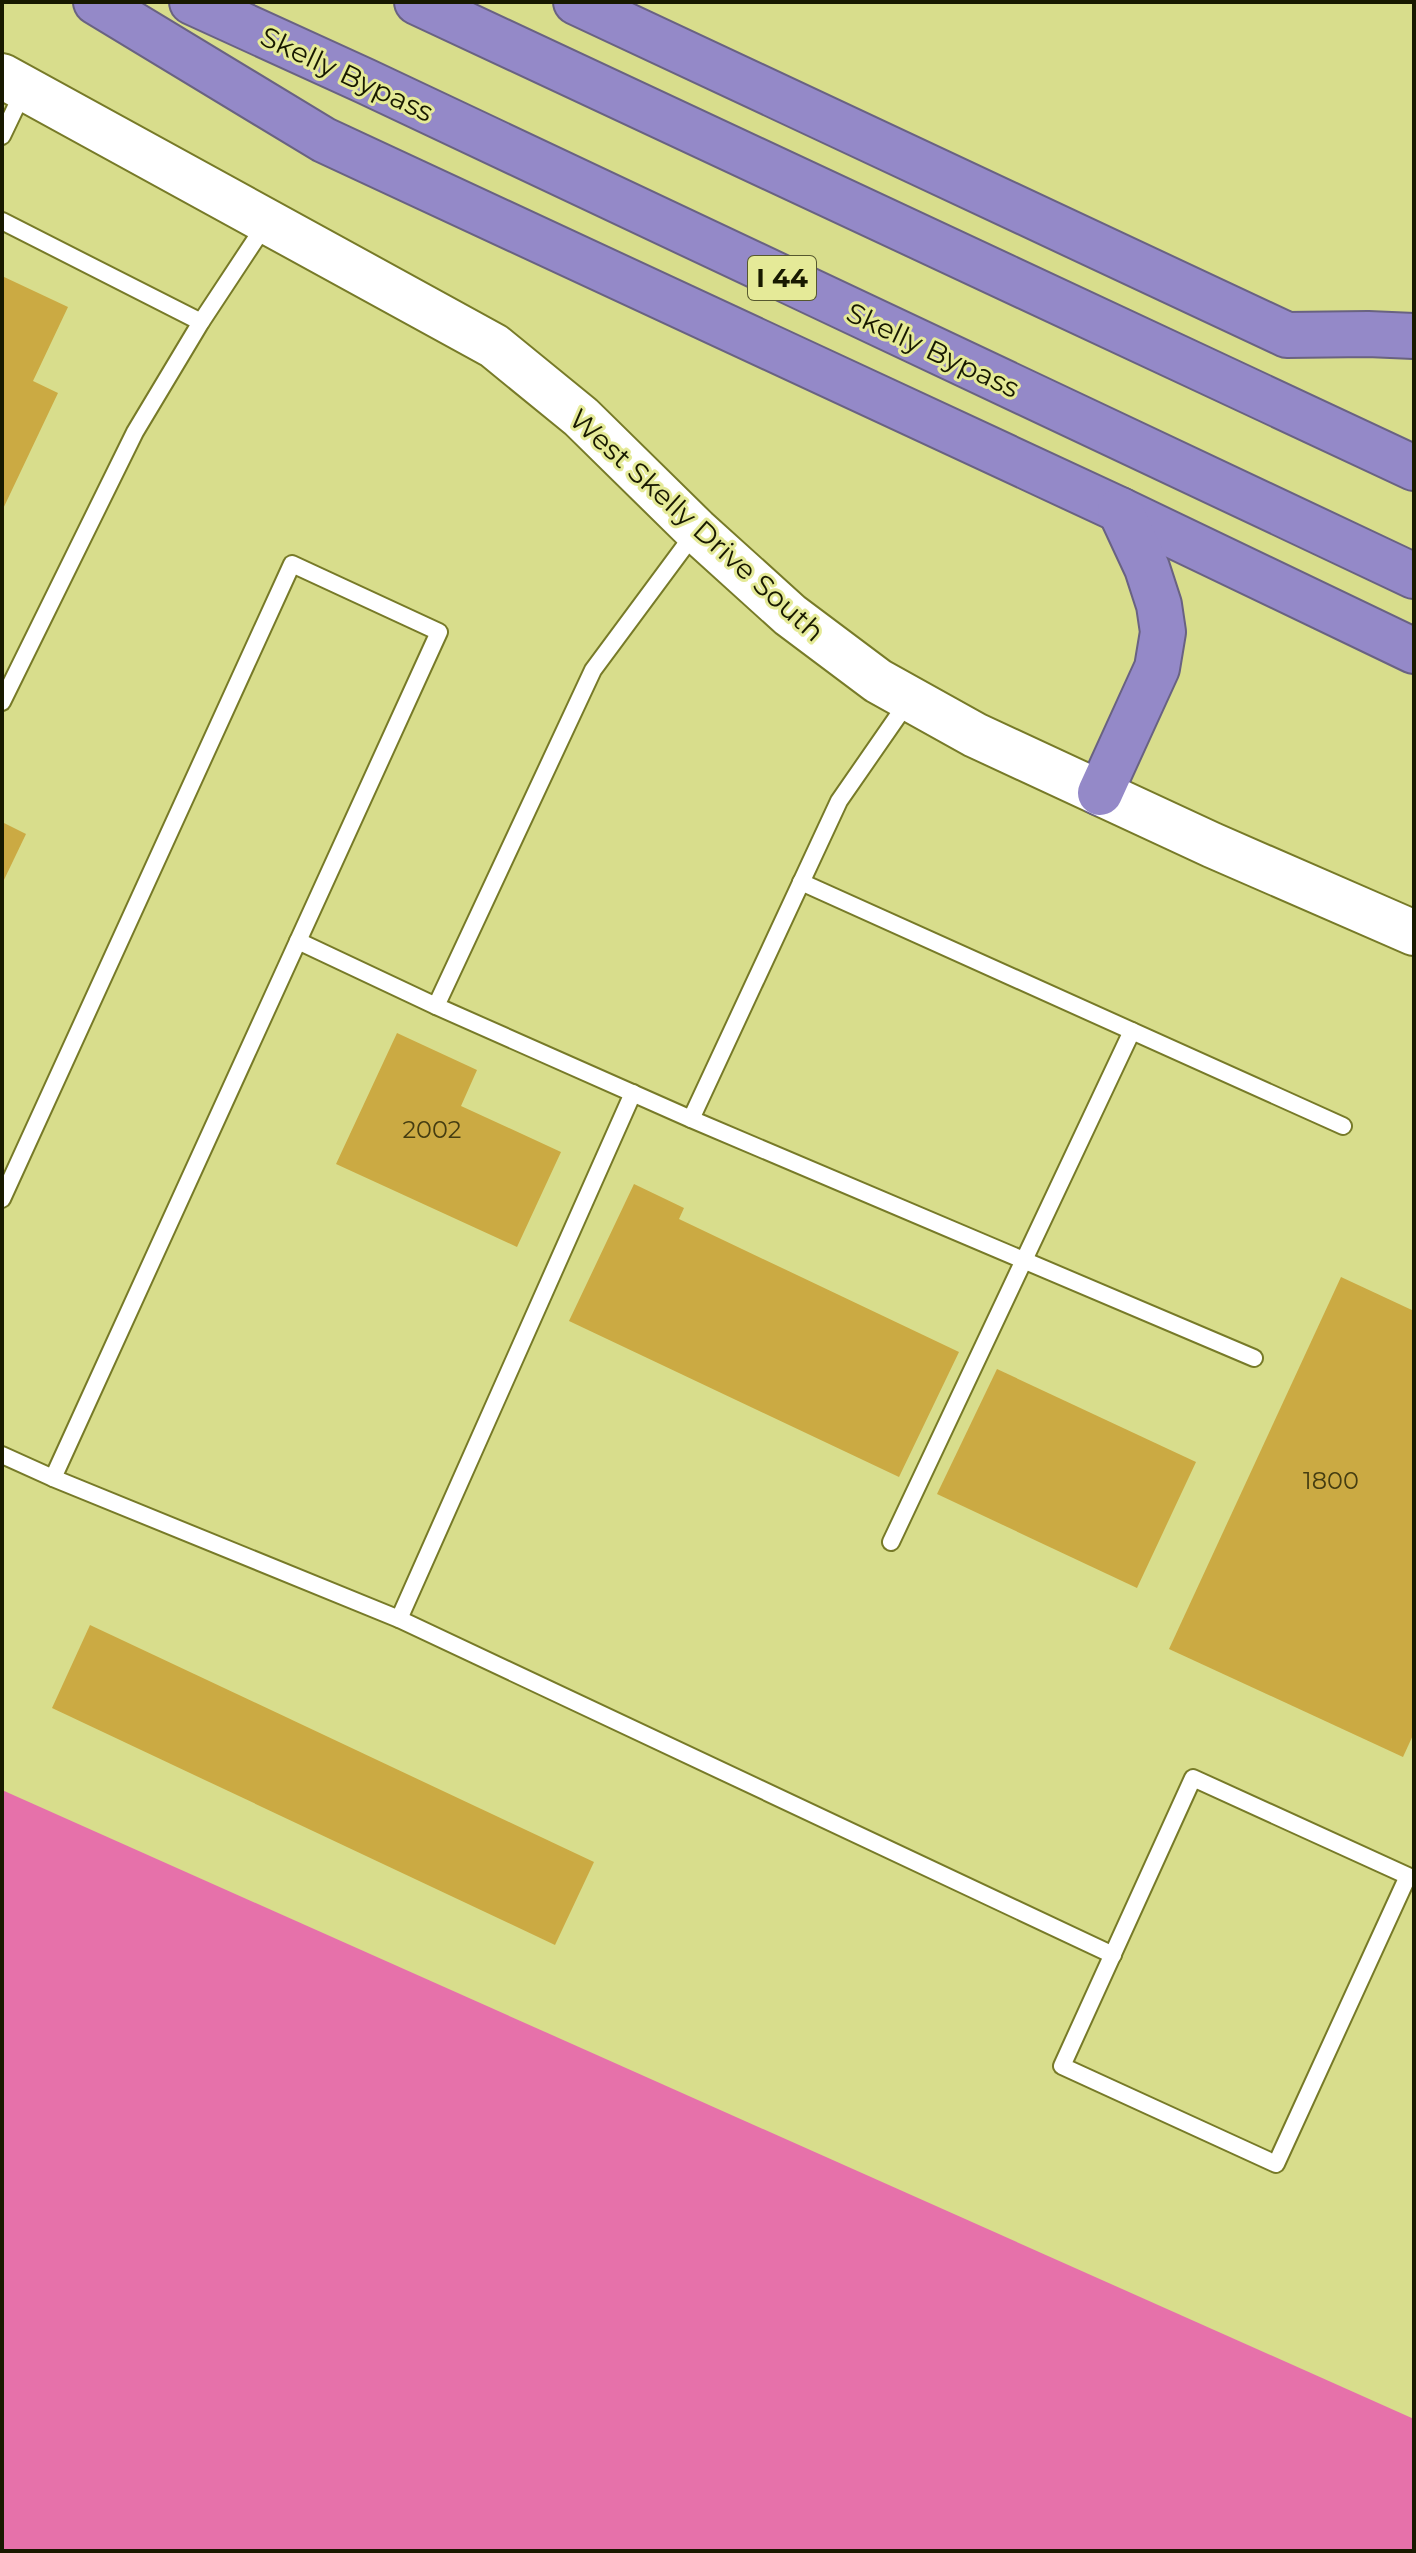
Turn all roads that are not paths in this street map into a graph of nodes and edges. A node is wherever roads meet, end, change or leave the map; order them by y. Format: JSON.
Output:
{"nodes":[{"id":1,"x":96,"y":2,"type":"edge"},
{"id":2,"x":192,"y":2,"type":"edge"},
{"id":3,"x":417,"y":2,"type":"edge"},
{"id":4,"x":576,"y":2,"type":"edge"},
{"id":5,"x":13,"y":82,"type":"edge"},
{"id":6,"x":2,"y":136,"type":"edge"},
{"id":7,"x":2,"y":221,"type":"edge"},
{"id":8,"x":268,"y":221,"type":"junction"},
{"id":9,"x":201,"y":322,"type":"junction"},
{"id":10,"x":1414,"y":336,"type":"edge"},
{"id":11,"x":1414,"y":468,"type":"edge"},
{"id":12,"x":1120,"y":510,"type":"junction"},
{"id":13,"x":696,"y":530,"type":"junction"},
{"id":14,"x":1414,"y":576,"type":"edge"},
{"id":15,"x":1414,"y":651,"type":"edge"},
{"id":16,"x":909,"y":700,"type":"junction"},
{"id":17,"x":2,"y":702,"type":"edge"},
{"id":18,"x":1100,"y":793,"type":"junction"},
{"id":19,"x":801,"y":882,"type":"junction"},
{"id":20,"x":1414,"y":933,"type":"edge"},
{"id":21,"x":298,"y":941,"type":"junction"},
{"id":22,"x":436,"y":1006,"type":"junction"},
{"id":23,"x":1132,"y":1031,"type":"junction"},
{"id":24,"x":633,"y":1093,"type":"junction"},
{"id":25,"x":691,"y":1119,"type":"junction"},
{"id":26,"x":1343,"y":1126,"type":"dead end"},
{"id":27,"x":2,"y":1199,"type":"edge"},
{"id":28,"x":1024,"y":1260,"type":"junction"},
{"id":29,"x":1254,"y":1358,"type":"dead end"},
{"id":30,"x":2,"y":1455,"type":"edge"},
{"id":31,"x":53,"y":1478,"type":"junction"},
{"id":32,"x":891,"y":1542,"type":"dead end"},
{"id":33,"x":399,"y":1619,"type":"junction"},
{"id":34,"x":1113,"y":1955,"type":"junction"}],
"edges":[{"from":1,"to":12,"type":"highway"},
{"from":2,"to":14,"type":"highway","name":"Skelly Bypass","number":"I 44"},
{"from":3,"to":11,"type":"highway"},
{"from":4,"to":10,"type":"highway"},
{"from":5,"to":6,"type":"lane"},
{"from":5,"to":8,"type":"street","name":"West Skelly Drive South"},
{"from":7,"to":9,"type":"lane"},
{"from":8,"to":9,"type":"lane"},
{"from":8,"to":13,"type":"street","name":"West Skelly Drive South"},
{"from":9,"to":17,"type":"lane"},
{"from":12,"to":15,"type":"highway"},
{"from":12,"to":18,"type":"highway"},
{"from":13,"to":16,"type":"street","name":"West Skelly Drive South"},
{"from":13,"to":22,"type":"lane"},
{"from":16,"to":18,"type":"street","name":"West Skelly Drive South"},
{"from":16,"to":19,"type":"lane"},
{"from":18,"to":20,"type":"street","name":"West Skelly Drive South"},
{"from":19,"to":23,"type":"lane"},
{"from":19,"to":25,"type":"lane"},
{"from":21,"to":22,"type":"lane"},
{"from":21,"to":27,"type":"lane"},
{"from":21,"to":31,"type":"lane"},
{"from":22,"to":24,"type":"lane"},
{"from":23,"to":26,"type":"lane"},
{"from":23,"to":28,"type":"lane"},
{"from":24,"to":25,"type":"lane"},
{"from":24,"to":33,"type":"lane"},
{"from":25,"to":28,"type":"lane"},
{"from":28,"to":29,"type":"lane"},
{"from":28,"to":32,"type":"lane"},
{"from":30,"to":31,"type":"lane"},
{"from":31,"to":33,"type":"lane"},
{"from":33,"to":34,"type":"lane"},
{"from":34,"to":34,"type":"lane"}]}
